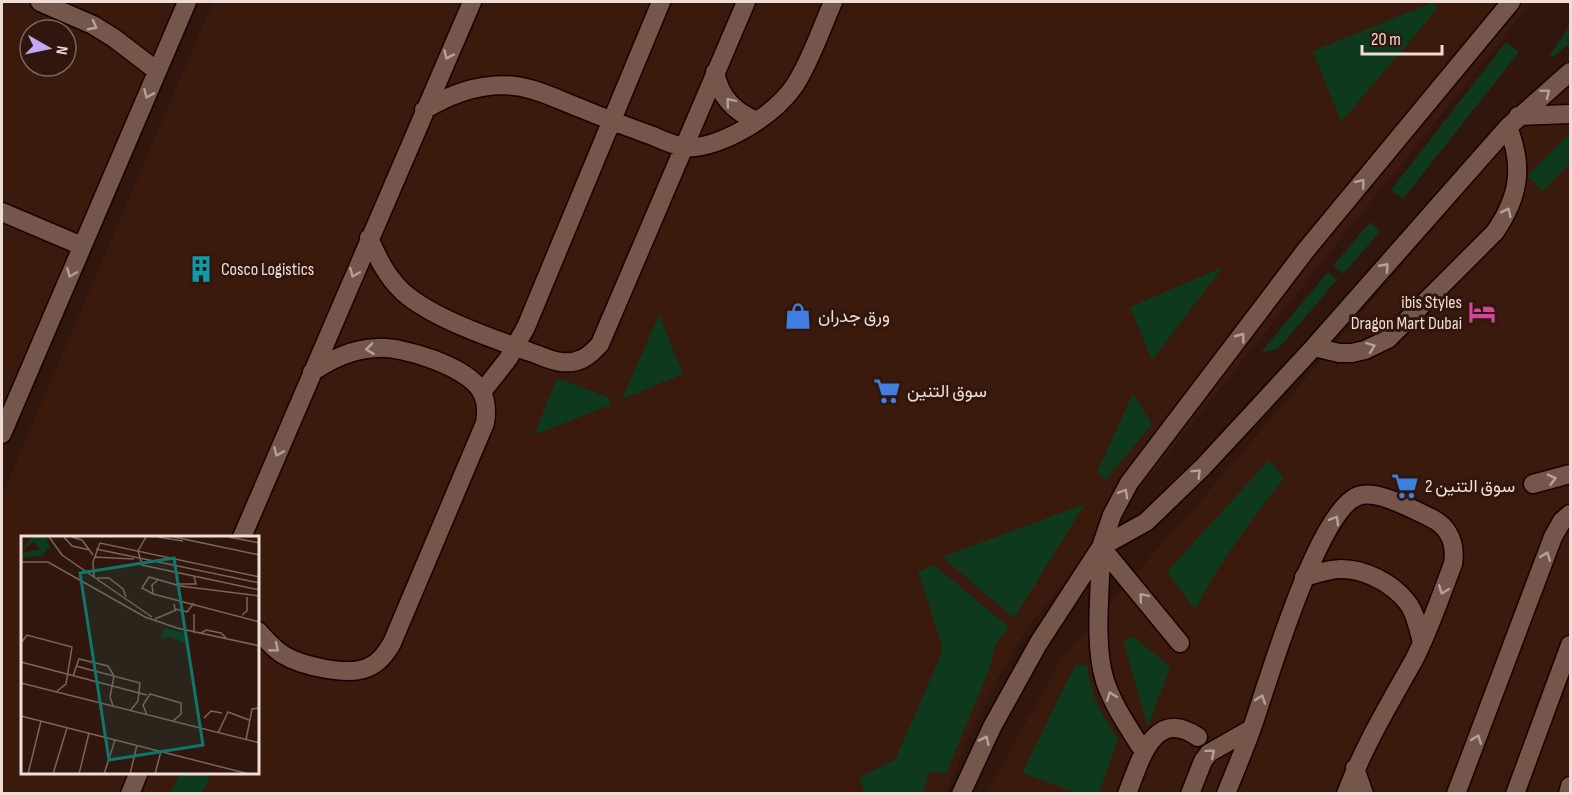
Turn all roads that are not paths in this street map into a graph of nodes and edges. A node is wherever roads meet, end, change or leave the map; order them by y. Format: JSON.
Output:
{"nodes":[{"id":1,"x":40,"y":2,"type":"edge"},
{"id":2,"x":187,"y":2,"type":"edge"},
{"id":3,"x":472,"y":2,"type":"edge"},
{"id":4,"x":661,"y":2,"type":"edge"},
{"id":5,"x":746,"y":2,"type":"edge"},
{"id":6,"x":832,"y":2,"type":"edge"},
{"id":7,"x":1511,"y":2,"type":"edge"},
{"id":8,"x":157,"y":71,"type":"junction"},
{"id":9,"x":715,"y":72,"type":"junction"},
{"id":10,"x":1570,"y":72,"type":"edge"},
{"id":11,"x":424,"y":110,"type":"junction"},
{"id":12,"x":1570,"y":114,"type":"edge"},
{"id":13,"x":612,"y":121,"type":"junction"},
{"id":14,"x":757,"y":121,"type":"junction"},
{"id":15,"x":1513,"y":121,"type":"junction"},
{"id":16,"x":683,"y":147,"type":"junction"},
{"id":17,"x":2,"y":212,"type":"edge"},
{"id":18,"x":369,"y":238,"type":"junction"},
{"id":19,"x":82,"y":246,"type":"junction"},
{"id":20,"x":516,"y":347,"type":"junction"},
{"id":21,"x":1314,"y":347,"type":"junction"},
{"id":22,"x":312,"y":372,"type":"junction"},
{"id":23,"x":482,"y":392,"type":"junction"},
{"id":24,"x":2,"y":434,"type":"edge"},
{"id":25,"x":1570,"y":474,"type":"edge"},
{"id":26,"x":1533,"y":484,"type":"dead end"},
{"id":27,"x":1570,"y":514,"type":"edge"},
{"id":28,"x":242,"y":536,"type":"edge"},
{"id":29,"x":1101,"y":547,"type":"junction"},
{"id":30,"x":1304,"y":577,"type":"junction"},
{"id":31,"x":260,"y":633,"type":"edge"},
{"id":32,"x":1422,"y":642,"type":"junction"},
{"id":33,"x":1180,"y":643,"type":"dead end"},
{"id":34,"x":1570,"y":645,"type":"edge"},
{"id":35,"x":1251,"y":729,"type":"junction"},
{"id":36,"x":1198,"y":737,"type":"dead end"},
{"id":37,"x":1140,"y":746,"type":"dead end"},
{"id":38,"x":1355,"y":768,"type":"junction"},
{"id":39,"x":138,"y":774,"type":"edge"},
{"id":40,"x":1570,"y":786,"type":"edge"},
{"id":41,"x":130,"y":794,"type":"edge"},
{"id":42,"x":961,"y":794,"type":"edge"},
{"id":43,"x":1126,"y":794,"type":"edge"},
{"id":44,"x":1190,"y":794,"type":"edge"},
{"id":45,"x":1226,"y":794,"type":"edge"},
{"id":46,"x":1346,"y":794,"type":"edge"},
{"id":47,"x":1364,"y":794,"type":"edge"},
{"id":48,"x":1456,"y":794,"type":"edge"},
{"id":49,"x":1515,"y":794,"type":"edge"},
{"id":50,"x":1568,"y":794,"type":"edge"}],
"edges":[{"from":1,"to":8,"type":"street","one_way":true},
{"from":2,"to":8,"type":"street"},
{"from":3,"to":11,"type":"street","one_way":true},
{"from":4,"to":13,"type":"street"},
{"from":5,"to":9,"type":"street"},
{"from":6,"to":14,"type":"street"},
{"from":29,"to":7,"type":"street","one_way":true},
{"from":8,"to":19,"type":"street","one_way":true},
{"from":14,"to":9,"type":"street","one_way":true},
{"from":9,"to":16,"type":"street"},
{"from":15,"to":10,"type":"street","one_way":true},
{"from":11,"to":13,"type":"street"},
{"from":11,"to":18,"type":"street"},
{"from":12,"to":15,"type":"street"},
{"from":13,"to":16,"type":"street"},
{"from":13,"to":20,"type":"street"},
{"from":14,"to":16,"type":"street"},
{"from":21,"to":15,"type":"street","one_way":true},
{"from":21,"to":15,"type":"street","one_way":true},
{"from":16,"to":20,"type":"street"},
{"from":17,"to":19,"type":"street"},
{"from":18,"to":20,"type":"street"},
{"from":18,"to":22,"type":"street","one_way":true},
{"from":19,"to":24,"type":"street","one_way":true},
{"from":20,"to":23,"type":"street"},
{"from":29,"to":21,"type":"street","one_way":true},
{"from":23,"to":22,"type":"street","one_way":true},
{"from":22,"to":28,"type":"street","one_way":true},
{"from":31,"to":23,"type":"street","one_way":true},
{"from":26,"to":25,"type":"street","one_way":true},
{"from":48,"to":27,"type":"street","one_way":true},
{"from":33,"to":29,"type":"street","one_way":true},
{"from":37,"to":29,"type":"street","one_way":true},
{"from":42,"to":29,"type":"street","one_way":true},
{"from":30,"to":32,"type":"street"},
{"from":30,"to":32,"type":"street","one_way":true},
{"from":35,"to":30,"type":"street","one_way":true},
{"from":32,"to":38,"type":"street"},
{"from":34,"to":49,"type":"street"},
{"from":44,"to":35,"type":"street","one_way":true},
{"from":35,"to":45,"type":"street"},
{"from":36,"to":43,"type":"street"},
{"from":38,"to":46,"type":"street"},
{"from":38,"to":47,"type":"street"},
{"from":39,"to":41,"type":"street"},
{"from":40,"to":50,"type":"street"}]}
